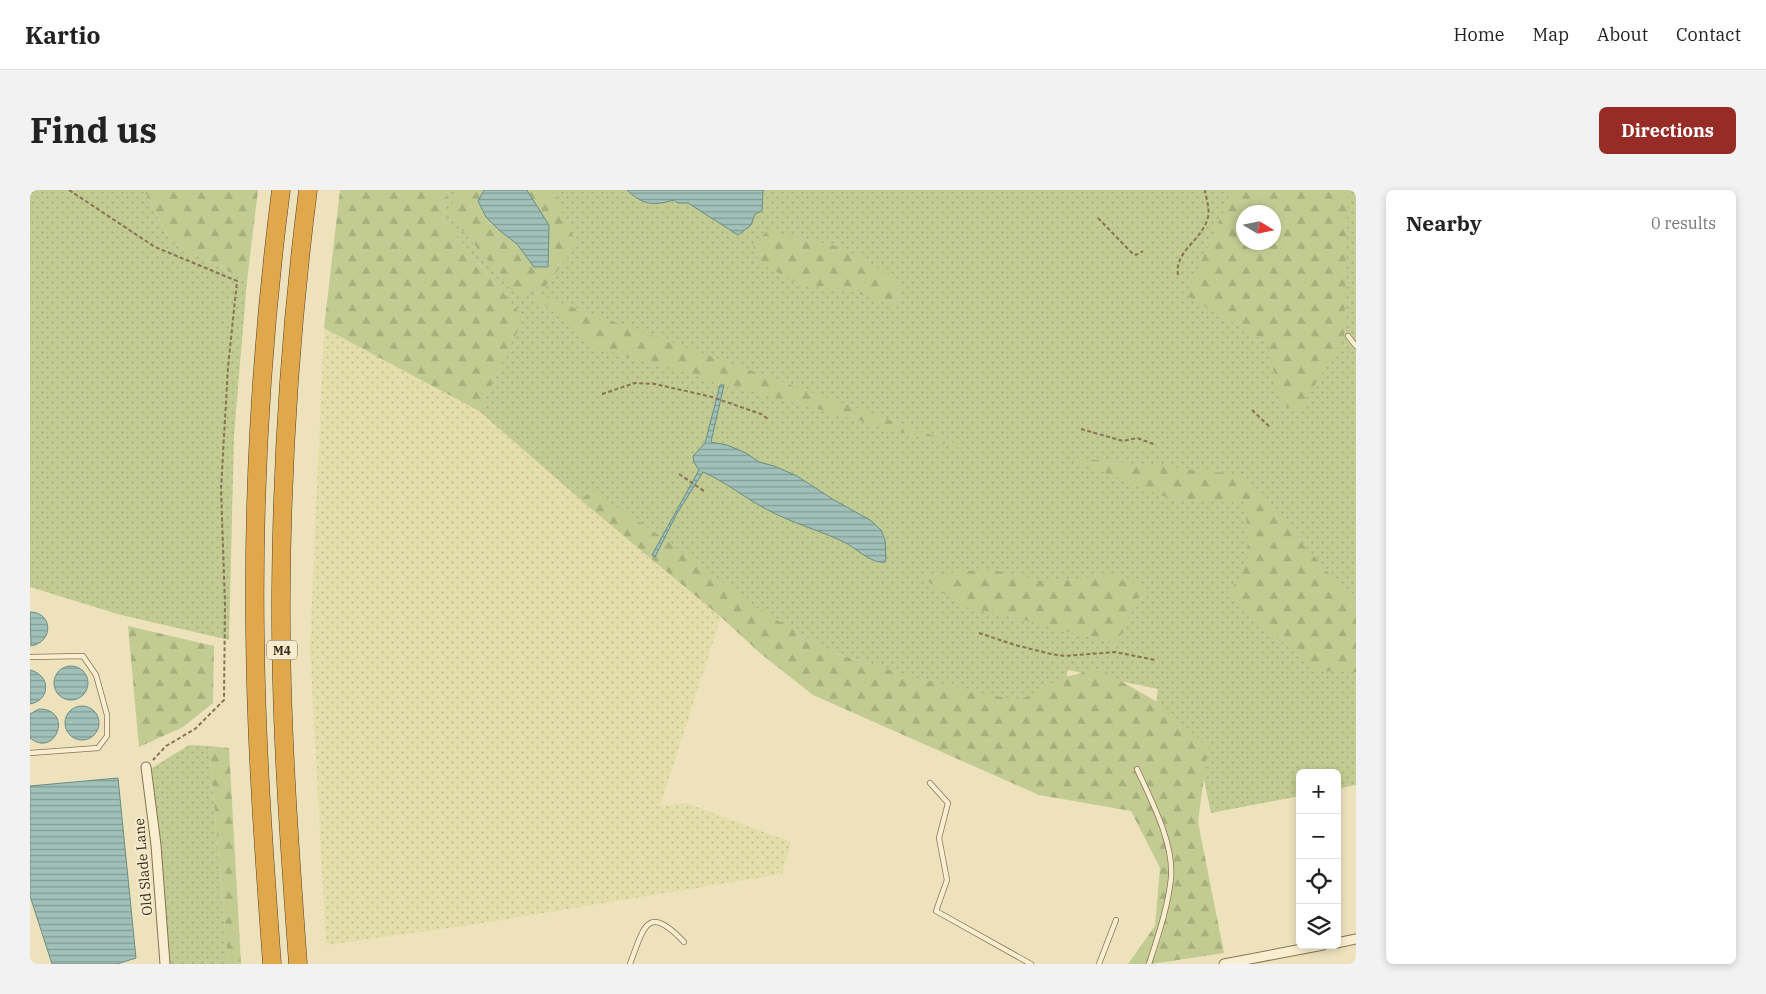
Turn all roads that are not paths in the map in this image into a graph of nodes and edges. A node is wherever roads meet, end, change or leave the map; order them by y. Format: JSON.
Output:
{"nodes":[{"id":1,"x":281,"y":190,"type":"edge"},
{"id":2,"x":308,"y":190,"type":"edge"},
{"id":3,"x":1348,"y":336,"type":"dead end"},
{"id":4,"x":1356,"y":346,"type":"edge"},
{"id":5,"x":30,"y":657,"type":"edge"},
{"id":6,"x":30,"y":753,"type":"edge"},
{"id":7,"x":146,"y":767,"type":"road end"},
{"id":8,"x":1136,"y":769,"type":"dead end"},
{"id":9,"x":930,"y":782,"type":"dead end"},
{"id":10,"x":1116,"y":920,"type":"dead end"},
{"id":11,"x":1356,"y":939,"type":"edge"},
{"id":12,"x":684,"y":942,"type":"dead end"},
{"id":13,"x":1341,"y":942,"type":"edge"},
{"id":14,"x":1303,"y":949,"type":"edge"},
{"id":15,"x":165,"y":964,"type":"edge"},
{"id":16,"x":272,"y":964,"type":"edge"},
{"id":17,"x":298,"y":964,"type":"edge"},
{"id":18,"x":630,"y":964,"type":"edge"},
{"id":19,"x":1031,"y":964,"type":"edge"},
{"id":20,"x":1099,"y":964,"type":"edge"},
{"id":21,"x":1149,"y":964,"type":"edge"},
{"id":22,"x":1224,"y":964,"type":"edge"}],
"edges":[{"from":1,"to":16,"type":"highway","number":"M4"},
{"from":2,"to":17,"type":"highway","number":"M4"},
{"from":3,"to":4,"type":"lane"},
{"from":5,"to":6,"type":"lane"},
{"from":7,"to":15,"type":"street","name":"Old Slade Lane"},
{"from":8,"to":21,"type":"lane"},
{"from":9,"to":19,"type":"lane"},
{"from":10,"to":20,"type":"lane"},
{"from":11,"to":13,"type":"street"},
{"from":12,"to":18,"type":"lane"},
{"from":14,"to":22,"type":"street"}]}
